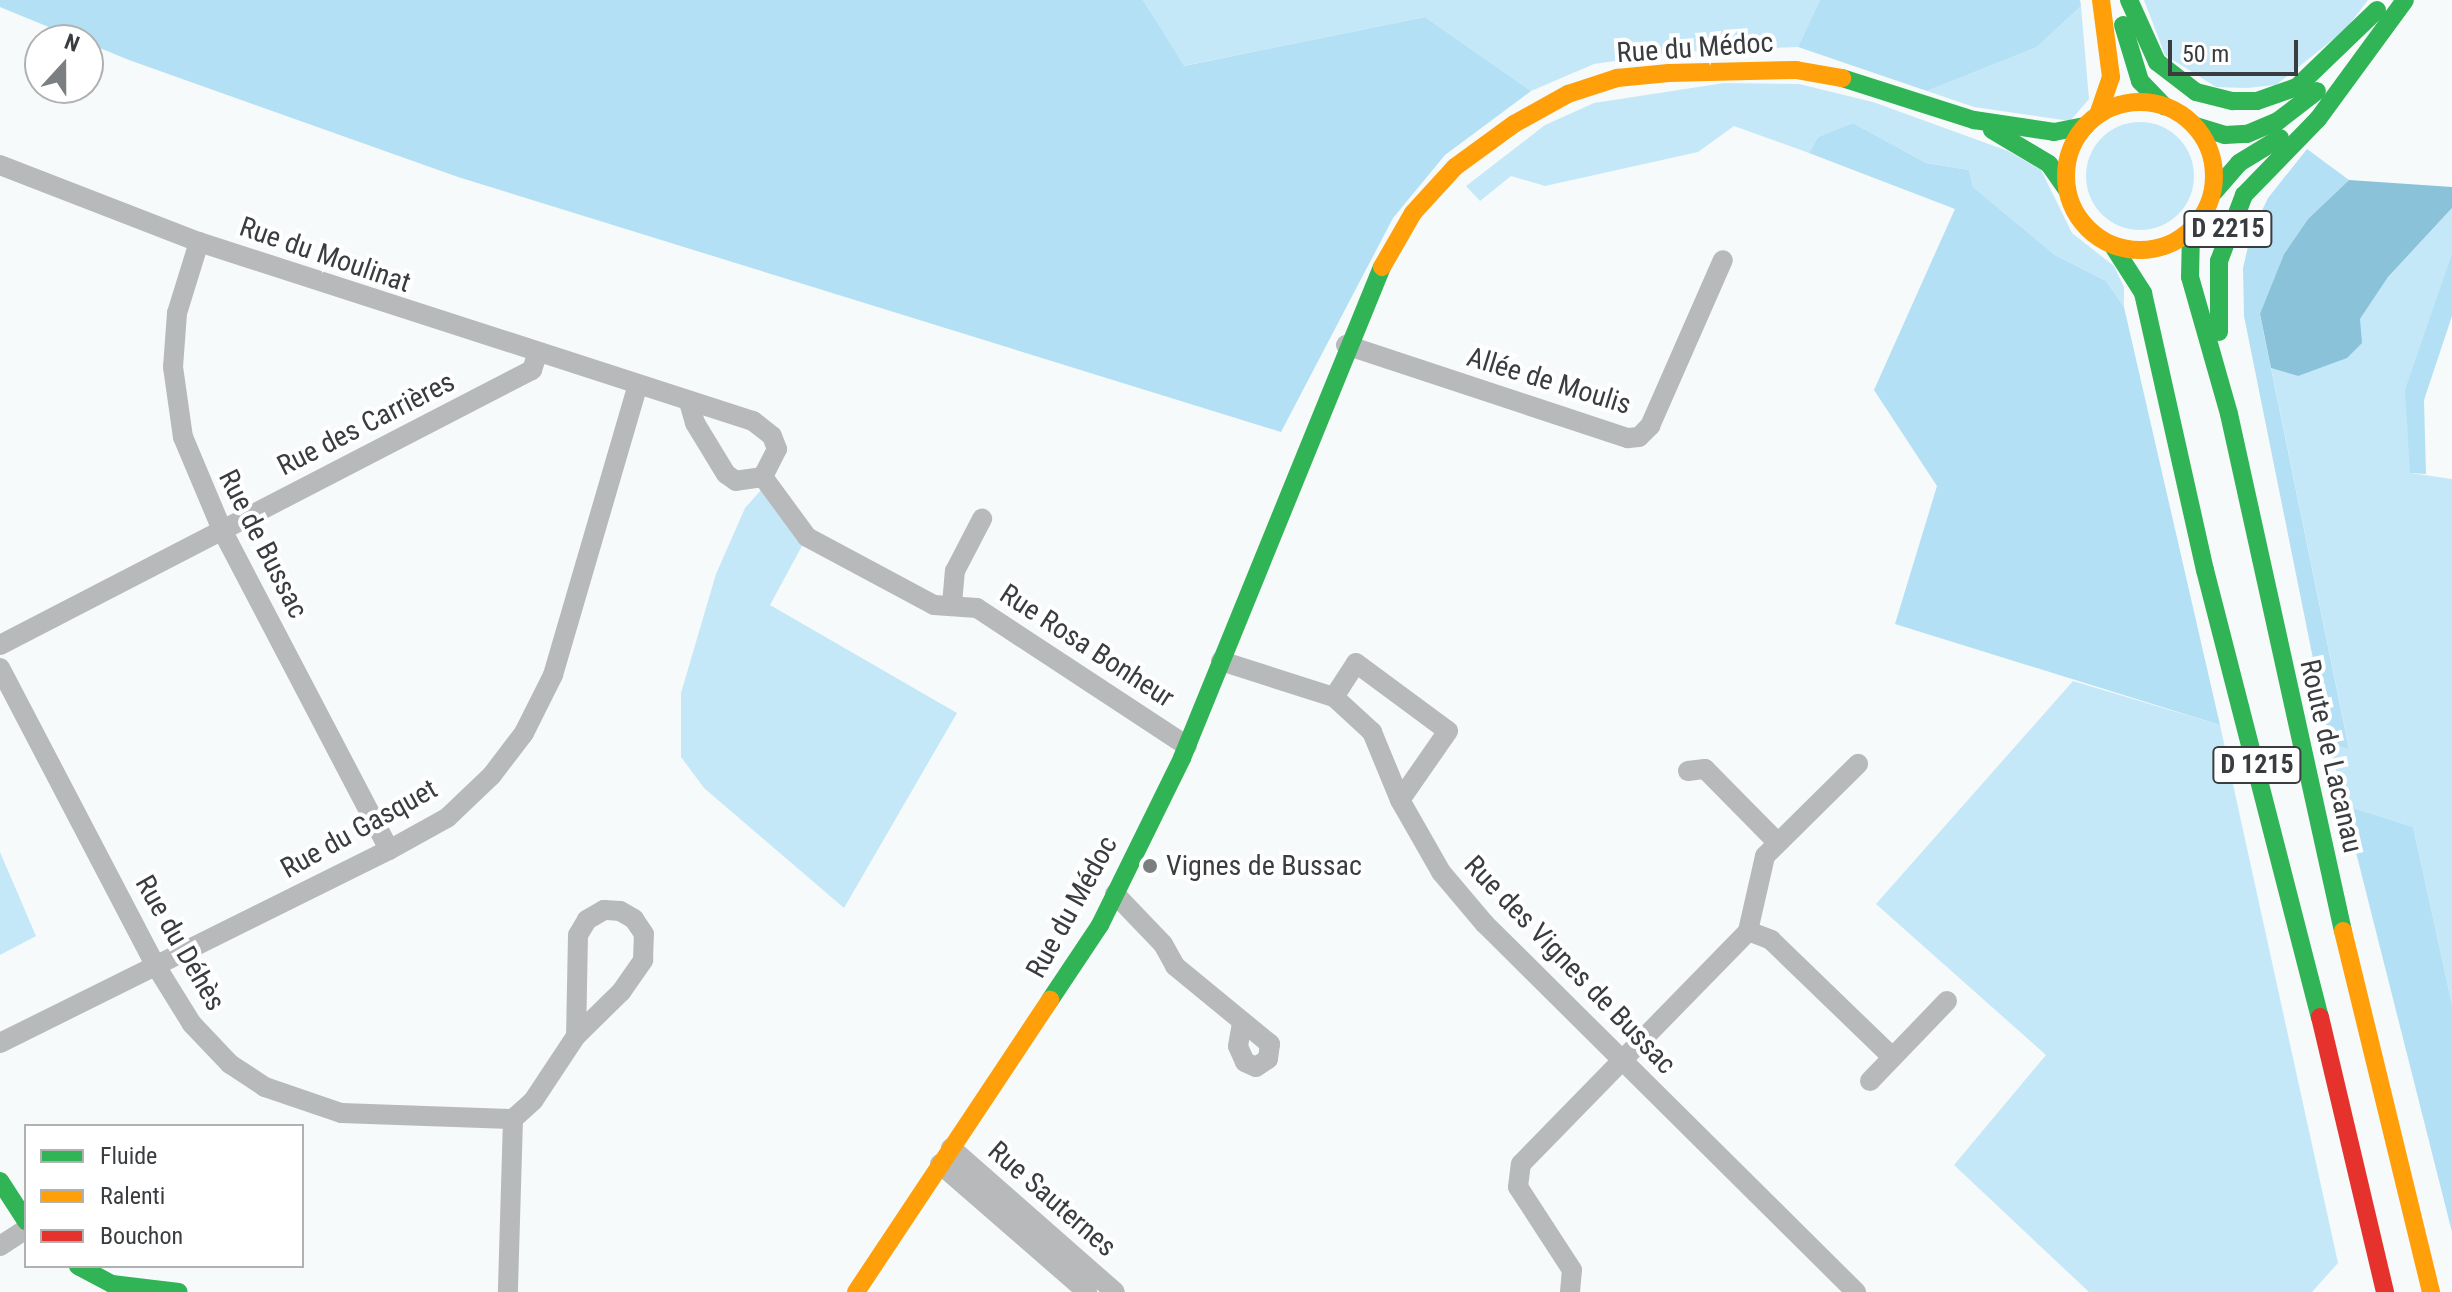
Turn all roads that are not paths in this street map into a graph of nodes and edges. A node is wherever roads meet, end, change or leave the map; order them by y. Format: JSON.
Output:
{"nodes":[{"id":1,"x":2101,"y":0,"type":"edge"},
{"id":2,"x":2118,"y":0,"type":"edge"},
{"id":3,"x":2129,"y":0,"type":"edge"},
{"id":4,"x":2405,"y":0,"type":"edge"},
{"id":5,"x":2380,"y":5,"type":"edge"},
{"id":6,"x":2345,"y":85,"type":"junction"},
{"id":7,"x":2164,"y":106,"type":"junction"},
{"id":8,"x":1974,"y":120,"type":"junction"},
{"id":9,"x":2092,"y":120,"type":"junction"},
{"id":10,"x":2196,"y":126,"type":"junction"},
{"id":11,"x":0,"y":165,"type":"edge"},
{"id":12,"x":2067,"y":190,"type":"junction"},
{"id":13,"x":2214,"y":192,"type":"junction"},
{"id":14,"x":2191,"y":231,"type":"junction"},
{"id":15,"x":199,"y":242,"type":"junction"},
{"id":16,"x":2113,"y":246,"type":"junction"},
{"id":17,"x":1723,"y":260,"type":"dead end"},
{"id":18,"x":1346,"y":345,"type":"junction"},
{"id":19,"x":537,"y":355,"type":"junction"},
{"id":20,"x":637,"y":387,"type":"junction"},
{"id":21,"x":689,"y":402,"type":"junction"},
{"id":22,"x":2229,"y":414,"type":"junction"},
{"id":23,"x":763,"y":477,"type":"junction"},
{"id":24,"x":982,"y":519,"type":"dead end"},
{"id":25,"x":222,"y":530,"type":"junction"},
{"id":26,"x":952,"y":604,"type":"junction"},
{"id":27,"x":0,"y":645,"type":"edge"},
{"id":28,"x":1221,"y":661,"type":"junction"},
{"id":29,"x":0,"y":668,"type":"edge"},
{"id":30,"x":1334,"y":697,"type":"junction"},
{"id":31,"x":1187,"y":746,"type":"junction"},
{"id":32,"x":1858,"y":764,"type":"dead end"},
{"id":33,"x":1688,"y":771,"type":"dead end"},
{"id":34,"x":1400,"y":800,"type":"junction"},
{"id":35,"x":1776,"y":841,"type":"junction"},
{"id":36,"x":389,"y":850,"type":"junction"},
{"id":37,"x":1115,"y":894,"type":"junction"},
{"id":38,"x":1748,"y":931,"type":"junction"},
{"id":39,"x":156,"y":966,"type":"junction"},
{"id":40,"x":1947,"y":1001,"type":"dead end"},
{"id":41,"x":1242,"y":1024,"type":"dead end"},
{"id":42,"x":576,"y":1036,"type":"junction"},
{"id":43,"x":0,"y":1043,"type":"edge"},
{"id":44,"x":1891,"y":1056,"type":"junction"},
{"id":45,"x":1622,"y":1062,"type":"junction"},
{"id":46,"x":1870,"y":1081,"type":"dead end"},
{"id":47,"x":513,"y":1119,"type":"junction"},
{"id":48,"x":946,"y":1156,"type":"junction"},
{"id":49,"x":0,"y":1181,"type":"edge"},
{"id":50,"x":24,"y":1218,"type":"edge"},
{"id":51,"x":24,"y":1230,"type":"edge"},
{"id":52,"x":0,"y":1246,"type":"edge"},
{"id":53,"x":876,"y":1260,"type":"junction"},
{"id":54,"x":84,"y":1277,"type":"edge"},
{"id":55,"x":179,"y":1292,"type":"edge"},
{"id":56,"x":508,"y":1292,"type":"edge"},
{"id":57,"x":856,"y":1292,"type":"edge"},
{"id":58,"x":862,"y":1292,"type":"edge"},
{"id":59,"x":1087,"y":1292,"type":"edge"},
{"id":60,"x":1115,"y":1292,"type":"edge"},
{"id":61,"x":1570,"y":1292,"type":"edge"},
{"id":62,"x":1856,"y":1292,"type":"edge"},
{"id":63,"x":2385,"y":1292,"type":"edge"},
{"id":64,"x":2431,"y":1292,"type":"edge"}],
"edges":[{"from":1,"to":9,"type":"main road"},
{"from":2,"to":7,"type":"main road"},
{"from":3,"to":5,"type":"main road"},
{"from":4,"to":6,"type":"main road","number":"D 2215"},
{"from":5,"to":10,"type":"main road"},
{"from":6,"to":13,"type":"main road","number":"D 2215"},
{"from":6,"to":22,"type":"main road","number":"D 2215"},
{"from":7,"to":9,"type":"main road"},
{"from":7,"to":10,"type":"main road"},
{"from":8,"to":9,"type":"main road","name":"Rue du Médoc"},
{"from":8,"to":12,"type":"main road","name":"Rue du Médoc"},
{"from":8,"to":18,"type":"main road","name":"Rue du Médoc"},
{"from":9,"to":12,"type":"main road"},
{"from":10,"to":13,"type":"main road"},
{"from":11,"to":15,"type":"street","name":"Rue du Moulinat"},
{"from":12,"to":16,"type":"main road"},
{"from":13,"to":14,"type":"main road"},
{"from":14,"to":16,"type":"main road"},
{"from":14,"to":22,"type":"main road","name":"Route de Lacanau","number":"D 1215"},
{"from":15,"to":19,"type":"street","name":"Rue du Moulinat"},
{"from":15,"to":25,"type":"street","name":"Rue de Bussac"},
{"from":16,"to":63,"type":"main road","number":"D 1215"},
{"from":17,"to":18,"type":"street","name":"Allée de Moulis"},
{"from":18,"to":28,"type":"main road","name":"Rue du Médoc"},
{"from":19,"to":20,"type":"street","name":"Rue du Moulinat"},
{"from":19,"to":25,"type":"street","name":"Rue des Carrières"},
{"from":20,"to":21,"type":"street","name":"Rue du Moulinat"},
{"from":20,"to":36,"type":"street","name":"Rue du Gasquet"},
{"from":21,"to":23,"type":"street"},
{"from":21,"to":23,"type":"street","name":"Rue du Moulinat"},
{"from":22,"to":64,"type":"main road","name":"Route de Lacanau","number":"D 1215"},
{"from":23,"to":26,"type":"street","name":"Rue Rosa Bonheur"},
{"from":24,"to":26,"type":"street","name":"Rue Rosa Bonheur"},
{"from":25,"to":27,"type":"street","name":"Rue des Carrières"},
{"from":25,"to":36,"type":"street","name":"Rue de Bussac"},
{"from":26,"to":31,"type":"street","name":"Rue Rosa Bonheur"},
{"from":28,"to":30,"type":"street","name":"Rue des Vignes de Bussac"},
{"from":28,"to":31,"type":"main road","name":"Rue du Médoc"},
{"from":29,"to":39,"type":"street","name":"Rue du Déhès"},
{"from":30,"to":34,"type":"street","name":"Rue des Vignes de Bussac"},
{"from":30,"to":34,"type":"street"},
{"from":31,"to":37,"type":"main road","name":"Rue du Médoc"},
{"from":32,"to":35,"type":"street"},
{"from":33,"to":35,"type":"street"},
{"from":34,"to":45,"type":"street","name":"Rue des Vignes de Bussac"},
{"from":35,"to":38,"type":"street"},
{"from":36,"to":39,"type":"street","name":"Rue du Gasquet"},
{"from":37,"to":41,"type":"street"},
{"from":37,"to":48,"type":"main road","name":"Rue du Médoc"},
{"from":38,"to":44,"type":"street"},
{"from":38,"to":45,"type":"street"},
{"from":39,"to":43,"type":"street","name":"Rue du Gasquet"},
{"from":39,"to":47,"type":"street","name":"Rue du Déhès"},
{"from":40,"to":44,"type":"street"},
{"from":42,"to":42,"type":"street"},
{"from":42,"to":47,"type":"street"},
{"from":44,"to":46,"type":"street"},
{"from":45,"to":61,"type":"street"},
{"from":45,"to":62,"type":"street","name":"Rue des Vignes de Bussac"},
{"from":47,"to":56,"type":"street"},
{"from":48,"to":53,"type":"main road","name":"Rue du Médoc"},
{"from":48,"to":59,"type":"street","name":"Rue Sauternes"},
{"from":48,"to":60,"type":"street","name":"Rue Sauternes"},
{"from":49,"to":50,"type":"main road"},
{"from":51,"to":52,"type":"street"},
{"from":53,"to":57,"type":"main road","name":"Rue du Médoc"},
{"from":53,"to":58,"type":"main road","name":"Rue du Médoc"},
{"from":54,"to":55,"type":"main road"}]}
